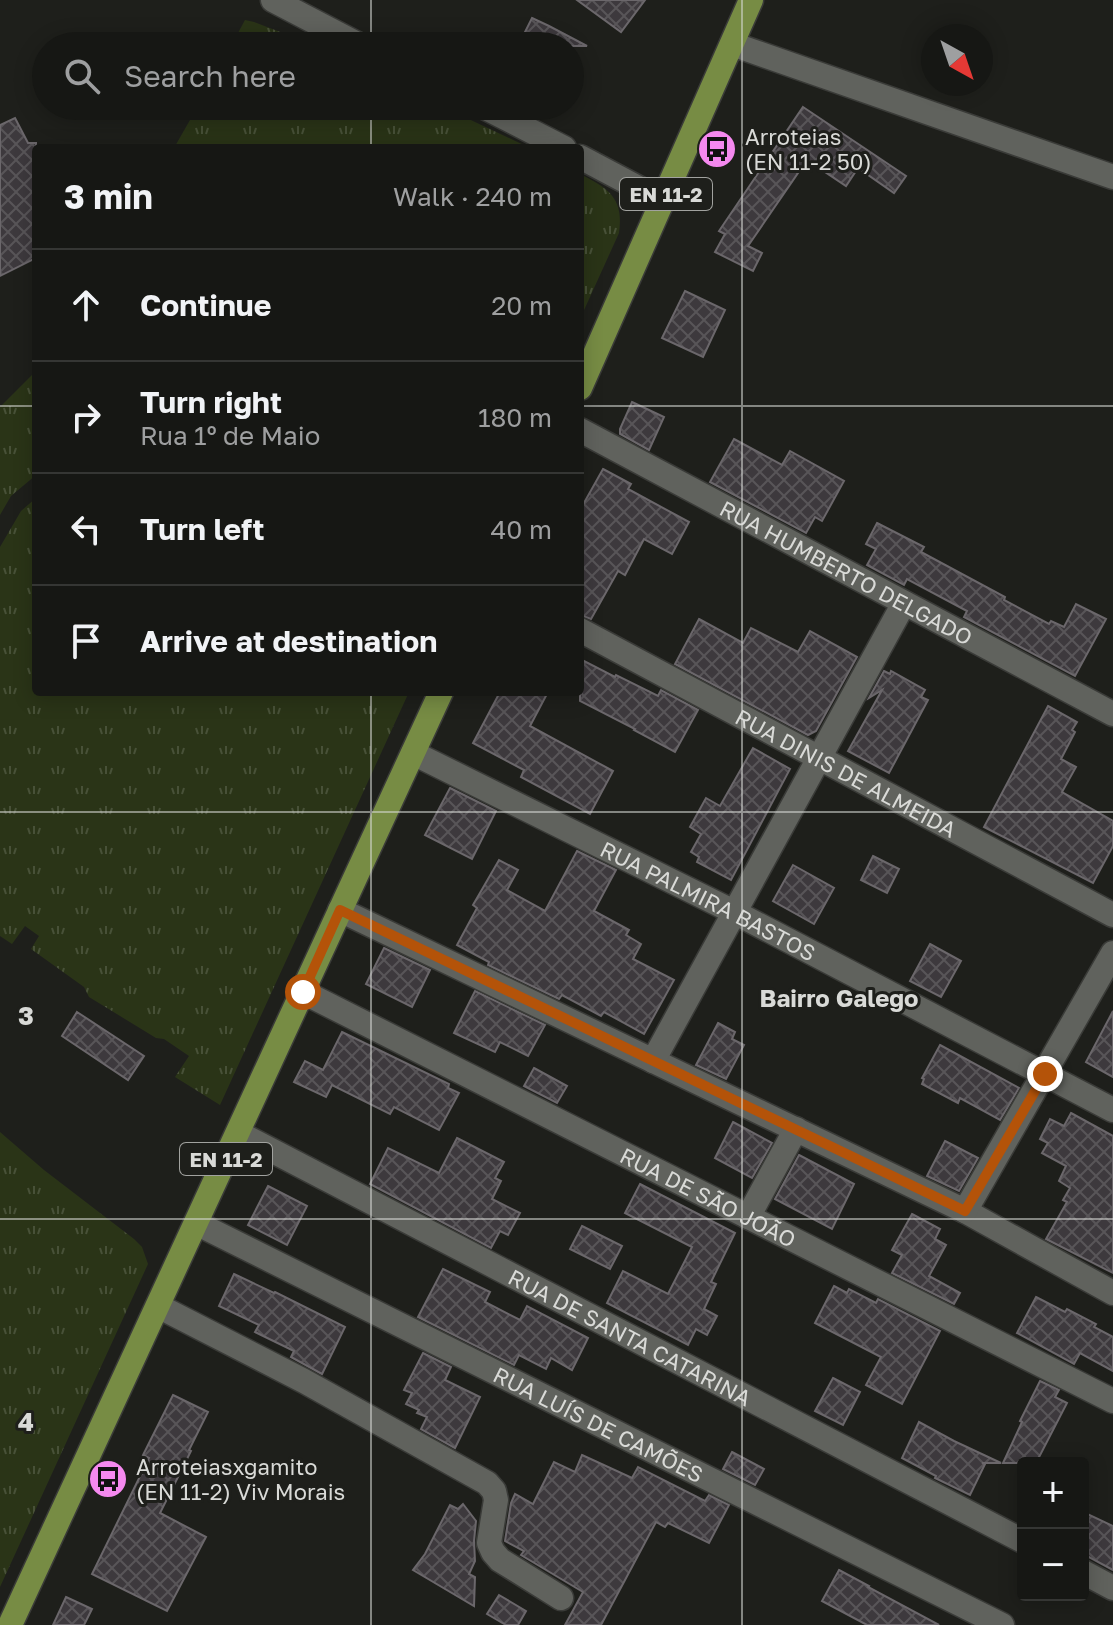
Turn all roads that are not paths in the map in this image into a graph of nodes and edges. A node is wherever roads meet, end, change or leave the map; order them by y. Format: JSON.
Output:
{"nodes":[{"id":1,"x":273,"y":0,"type":"edge"},
{"id":2,"x":751,"y":0,"type":"edge"},
{"id":3,"x":334,"y":32,"type":"edge"},
{"id":4,"x":732,"y":44,"type":"junction"},
{"id":5,"x":509,"y":120,"type":"edge"},
{"id":6,"x":556,"y":144,"type":"edge"},
{"id":7,"x":584,"y":159,"type":"edge"},
{"id":8,"x":1113,"y":177,"type":"edge"},
{"id":9,"x":663,"y":201,"type":"junction"},
{"id":10,"x":584,"y":379,"type":"edge"},
{"id":11,"x":584,"y":432,"type":"edge"},
{"id":12,"x":904,"y":603,"type":"junction"},
{"id":13,"x":584,"y":632,"type":"edge"},
{"id":14,"x":439,"y":696,"type":"edge"},
{"id":15,"x":1113,"y":714,"type":"edge"},
{"id":16,"x":413,"y":753,"type":"junction"},
{"id":17,"x":820,"y":758,"type":"junction"},
{"id":18,"x":340,"y":910,"type":"junction"},
{"id":19,"x":734,"y":912,"type":"junction"},
{"id":20,"x":1113,"y":915,"type":"edge"},
{"id":21,"x":1113,"y":953,"type":"edge"},
{"id":22,"x":303,"y":992,"type":"junction"},
{"id":23,"x":653,"y":1061,"type":"junction"},
{"id":24,"x":1045,"y":1074,"type":"junction"},
{"id":25,"x":1113,"y":1110,"type":"edge"},
{"id":26,"x":796,"y":1129,"type":"junction"},
{"id":27,"x":238,"y":1133,"type":"junction"},
{"id":28,"x":965,"y":1211,"type":"junction"},
{"id":29,"x":748,"y":1217,"type":"junction"},
{"id":30,"x":196,"y":1223,"type":"junction"},
{"id":31,"x":1113,"y":1293,"type":"edge"},
{"id":32,"x":158,"y":1306,"type":"junction"},
{"id":33,"x":1113,"y":1401,"type":"edge"},
{"id":34,"x":1017,"y":1538,"type":"edge"},
{"id":35,"x":1089,"y":1575,"type":"edge"},
{"id":36,"x":1113,"y":1588,"type":"edge"},
{"id":37,"x":561,"y":1598,"type":"dead end"},
{"id":38,"x":10,"y":1625,"type":"edge"},
{"id":39,"x":1002,"y":1625,"type":"edge"}],
"edges":[{"from":1,"to":3,"type":"street"},
{"from":2,"to":4,"type":"main road","number":"EN 11-2"},
{"from":4,"to":8,"type":"street"},
{"from":4,"to":9,"type":"main road","number":"EN 11-2"},
{"from":5,"to":6,"type":"street"},
{"from":7,"to":9,"type":"street"},
{"from":9,"to":10,"type":"main road","number":"EN 11-2"},
{"from":11,"to":12,"type":"street","name":"RUA HUMBERTO DELGADO"},
{"from":12,"to":15,"type":"street","name":"RUA HUMBERTO DELGADO"},
{"from":12,"to":17,"type":"street"},
{"from":13,"to":17,"type":"street","name":"RUA DINIS DE ALMEIDA"},
{"from":14,"to":16,"type":"main road","number":"EN 11-2"},
{"from":16,"to":18,"type":"main road","number":"EN 11-2"},
{"from":16,"to":19,"type":"street","name":"RUA PALMIRA BASTOS"},
{"from":17,"to":19,"type":"street"},
{"from":17,"to":20,"type":"street","name":"RUA DINIS DE ALMEIDA"},
{"from":18,"to":22,"type":"main road","number":"EN 11-2"},
{"from":18,"to":23,"type":"street"},
{"from":19,"to":23,"type":"street"},
{"from":19,"to":24,"type":"street","name":"RUA PALMIRA BASTOS"},
{"from":21,"to":24,"type":"street"},
{"from":22,"to":27,"type":"main road","number":"EN 11-2"},
{"from":22,"to":29,"type":"street","name":"RUA DE SÃO JOÃO"},
{"from":23,"to":26,"type":"street"},
{"from":24,"to":25,"type":"street","name":"RUA PALMIRA BASTOS"},
{"from":24,"to":28,"type":"street"},
{"from":26,"to":28,"type":"street"},
{"from":26,"to":29,"type":"street"},
{"from":27,"to":30,"type":"main road","number":"EN 11-2"},
{"from":27,"to":34,"type":"street","name":"RUA DE SANTA CATARINA"},
{"from":28,"to":31,"type":"street"},
{"from":29,"to":33,"type":"street","name":"RUA DE SÃO JOÃO"},
{"from":30,"to":32,"type":"main road","number":"EN 11-2"},
{"from":30,"to":39,"type":"street","name":"RUA LUÍS DE CAMÕES"},
{"from":32,"to":37,"type":"street"},
{"from":32,"to":38,"type":"main road","number":"EN 11-2"},
{"from":35,"to":36,"type":"street"}]}
